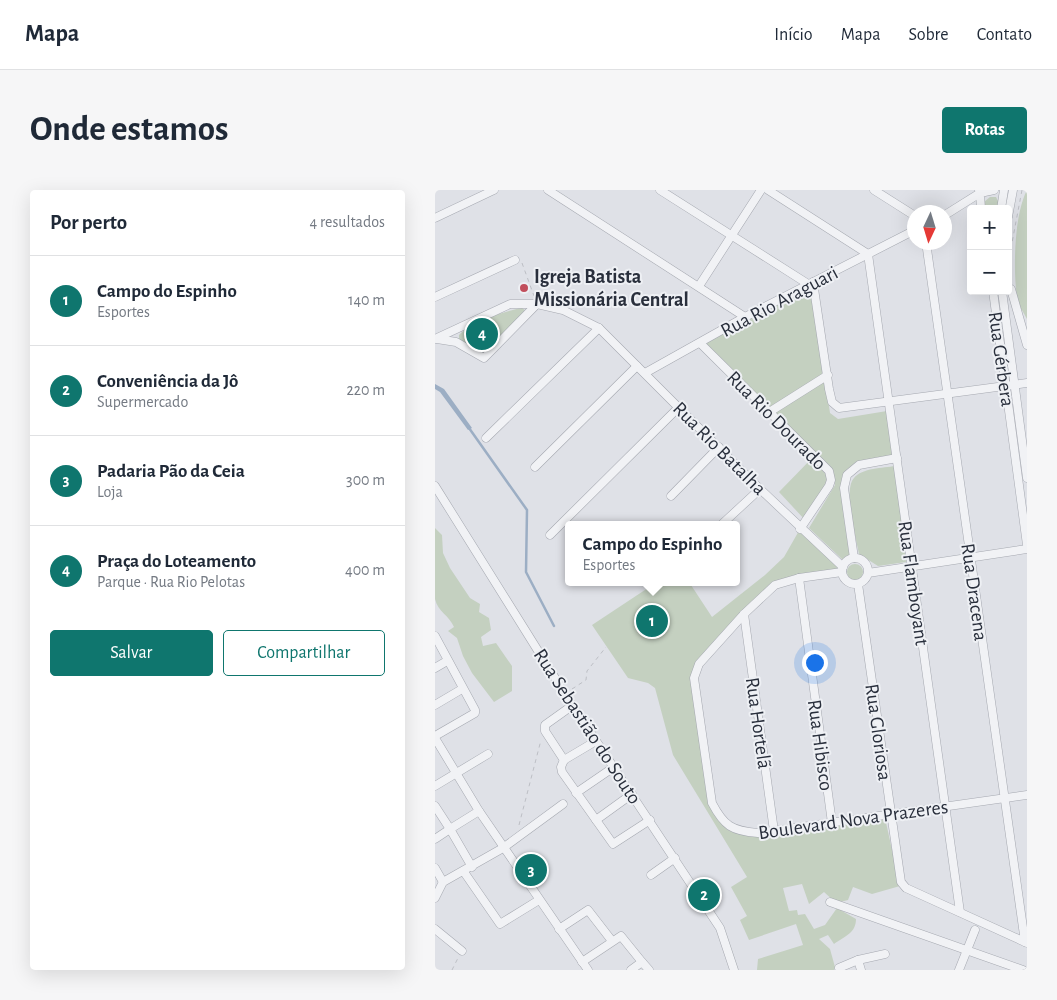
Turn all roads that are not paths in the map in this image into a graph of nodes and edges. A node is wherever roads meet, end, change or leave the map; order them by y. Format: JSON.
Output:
{"nodes":[{"id":1,"x":494,"y":190,"type":"edge"},
{"id":2,"x":548,"y":190,"type":"edge"},
{"id":3,"x":660,"y":190,"type":"edge"},
{"id":4,"x":761,"y":190,"type":"edge"},
{"id":5,"x":768,"y":190,"type":"edge"},
{"id":6,"x":874,"y":190,"type":"edge"},
{"id":7,"x":994,"y":190,"type":"edge"},
{"id":8,"x":1004,"y":190,"type":"edge"},
{"id":9,"x":1013,"y":190,"type":"edge"},
{"id":10,"x":979,"y":192,"type":"edge"},
{"id":11,"x":970,"y":205,"type":"edge"},
{"id":12,"x":981,"y":205,"type":"edge"},
{"id":13,"x":1002,"y":205,"type":"edge"},
{"id":14,"x":1010,"y":205,"type":"edge"},
{"id":15,"x":967,"y":208,"type":"edge"},
{"id":16,"x":907,"y":211,"type":"edge"},
{"id":17,"x":952,"y":213,"type":"edge"},
{"id":18,"x":435,"y":218,"type":"edge"},
{"id":19,"x":907,"y":234,"type":"edge"},
{"id":20,"x":731,"y":236,"type":"junction"},
{"id":21,"x":927,"y":250,"type":"edge"},
{"id":22,"x":868,"y":254,"type":"junction"},
{"id":23,"x":515,"y":260,"type":"road end"},
{"id":24,"x":810,"y":283,"type":"junction"},
{"id":25,"x":699,"y":286,"type":"junction"},
{"id":26,"x":994,"y":295,"type":"edge"},
{"id":27,"x":1007,"y":295,"type":"edge"},
{"id":28,"x":1009,"y":295,"type":"edge"},
{"id":29,"x":435,"y":296,"type":"edge"},
{"id":30,"x":537,"y":304,"type":"junction"},
{"id":31,"x":745,"y":317,"type":"junction"},
{"id":32,"x":599,"y":328,"type":"junction"},
{"id":33,"x":436,"y":339,"type":"edge"},
{"id":34,"x":700,"y":343,"type":"junction"},
{"id":35,"x":1027,"y":345,"type":"edge"},
{"id":36,"x":637,"y":366,"type":"junction"},
{"id":37,"x":645,"y":373,"type":"junction"},
{"id":38,"x":827,"y":375,"type":"junction"},
{"id":39,"x":1027,"y":383,"type":"edge"},
{"id":40,"x":1010,"y":385,"type":"junction"},
{"id":41,"x":948,"y":395,"type":"junction"},
{"id":42,"x":889,"y":402,"type":"junction"},
{"id":43,"x":679,"y":407,"type":"junction"},
{"id":44,"x":771,"y":411,"type":"junction"},
{"id":45,"x":487,"y":438,"type":"dead end"},
{"id":46,"x":719,"y":448,"type":"junction"},
{"id":47,"x":897,"y":458,"type":"junction"},
{"id":48,"x":535,"y":467,"type":"dead end"},
{"id":49,"x":1027,"y":478,"type":"edge"},
{"id":50,"x":435,"y":486,"type":"edge"},
{"id":51,"x":759,"y":489,"type":"junction"},
{"id":52,"x":671,"y":496,"type":"dead end"},
{"id":53,"x":725,"y":521,"type":"edge"},
{"id":54,"x":801,"y":529,"type":"junction"},
{"id":55,"x":550,"y":536,"type":"dead end"},
{"id":56,"x":1027,"y":547,"type":"edge"},
{"id":57,"x":854,"y":558,"type":"junction"},
{"id":58,"x":970,"y":558,"type":"junction"},
{"id":59,"x":912,"y":567,"type":"junction"},
{"id":60,"x":842,"y":570,"type":"junction"},
{"id":61,"x":868,"y":574,"type":"junction"},
{"id":62,"x":799,"y":578,"type":"junction"},
{"id":63,"x":858,"y":584,"type":"junction"},
{"id":64,"x":744,"y":614,"type":"junction"},
{"id":65,"x":435,"y":636,"type":"edge"},
{"id":66,"x":447,"y":661,"type":"junction"},
{"id":67,"x":435,"y":668,"type":"edge"},
{"id":68,"x":462,"y":689,"type":"junction"},
{"id":69,"x":435,"y":705,"type":"edge"},
{"id":70,"x":573,"y":705,"type":"junction"},
{"id":71,"x":435,"y":737,"type":"edge"},
{"id":72,"x":596,"y":740,"type":"junction"},
{"id":73,"x":488,"y":754,"type":"dead end"},
{"id":74,"x":564,"y":760,"type":"junction"},
{"id":75,"x":614,"y":767,"type":"junction"},
{"id":76,"x":455,"y":773,"type":"junction"},
{"id":77,"x":435,"y":786,"type":"edge"},
{"id":78,"x":576,"y":793,"type":"junction"},
{"id":79,"x":632,"y":794,"type":"junction"},
{"id":80,"x":1027,"y":795,"type":"edge"},
{"id":81,"x":1003,"y":798,"type":"junction"},
{"id":82,"x":563,"y":804,"type":"dead end"},
{"id":83,"x":435,"y":806,"type":"edge"},
{"id":84,"x":946,"y":806,"type":"junction"},
{"id":85,"x":479,"y":811,"type":"junction"},
{"id":86,"x":891,"y":814,"type":"junction"},
{"id":87,"x":595,"y":820,"type":"junction"},
{"id":88,"x":650,"y":820,"type":"junction"},
{"id":89,"x":832,"y":823,"type":"junction"},
{"id":90,"x":450,"y":829,"type":"junction"},
{"id":91,"x":774,"y":831,"type":"junction"},
{"id":92,"x":435,"y":838,"type":"edge"},
{"id":93,"x":503,"y":848,"type":"junction"},
{"id":94,"x":675,"y":858,"type":"junction"},
{"id":95,"x":472,"y":867,"type":"junction"},
{"id":96,"x":435,"y":868,"type":"edge"},
{"id":97,"x":464,"y":872,"type":"junction"},
{"id":98,"x":651,"y":875,"type":"dead end"},
{"id":99,"x":443,"y":882,"type":"junction"},
{"id":100,"x":435,"y":898,"type":"edge"},
{"id":101,"x":539,"y":900,"type":"junction"},
{"id":102,"x":830,"y":902,"type":"dead end"},
{"id":103,"x":960,"y":912,"type":"junction"},
{"id":104,"x":435,"y":929,"type":"edge"},
{"id":105,"x":559,"y":929,"type":"junction"},
{"id":106,"x":975,"y":930,"type":"dead end"},
{"id":107,"x":612,"y":941,"type":"junction"},
{"id":108,"x":1026,"y":943,"type":"edge"},
{"id":109,"x":968,"y":949,"type":"junction"},
{"id":110,"x":461,"y":951,"type":"road end"},
{"id":111,"x":885,"y":954,"type":"dead end"},
{"id":112,"x":857,"y":960,"type":"junction"},
{"id":113,"x":582,"y":962,"type":"junction"},
{"id":114,"x":642,"y":962,"type":"junction"},
{"id":115,"x":839,"y":968,"type":"dead end"},
{"id":116,"x":588,"y":970,"type":"edge"},
{"id":117,"x":631,"y":970,"type":"edge"},
{"id":118,"x":649,"y":970,"type":"edge"},
{"id":119,"x":734,"y":970,"type":"edge"},
{"id":120,"x":861,"y":970,"type":"edge"},
{"id":121,"x":959,"y":970,"type":"edge"},
{"id":122,"x":1023,"y":970,"type":"edge"}],
"edges":[{"from":1,"to":18,"type":"street"},
{"from":2,"to":25,"type":"street"},
{"from":3,"to":20,"type":"street"},
{"from":4,"to":20,"type":"street"},
{"from":5,"to":22,"type":"street"},
{"from":6,"to":16,"type":"street"},
{"from":7,"to":10,"type":"street"},
{"from":8,"to":13,"type":"street"},
{"from":9,"to":14,"type":"street"},
{"from":10,"to":11,"type":"street"},
{"from":10,"to":12,"type":"street"},
{"from":15,"to":17,"type":"street"},
{"from":19,"to":22,"type":"street","name":"Rua Rio Araguari"},
{"from":20,"to":24,"type":"street"},
{"from":20,"to":25,"type":"street"},
{"from":21,"to":41,"type":"street","name":"Rua Dracena"},
{"from":22,"to":24,"type":"street","name":"Rua Rio Araguari"},
{"from":22,"to":42,"type":"street","name":"Rua Flamboyant"},
{"from":23,"to":29,"type":"street"},
{"from":24,"to":31,"type":"street","name":"Rua Rio Araguari"},
{"from":24,"to":38,"type":"street"},
{"from":25,"to":31,"type":"street"},
{"from":26,"to":40,"type":"street","name":"Rua Gérbera"},
{"from":27,"to":40,"type":"street"},
{"from":28,"to":35,"type":"street"},
{"from":30,"to":32,"type":"street","name":"Rua Rio Batalha"},
{"from":30,"to":33,"type":"street","name":"Rua Rio Batalha"},
{"from":30,"to":33,"type":"street"},
{"from":31,"to":34,"type":"street","name":"Rua Rio Araguari"},
{"from":32,"to":36,"type":"street","name":"Rua Rio Batalha"},
{"from":32,"to":45,"type":"street"},
{"from":34,"to":37,"type":"street","name":"Rua Rio Araguari"},
{"from":34,"to":44,"type":"street","name":"Rua Rio Dourado"},
{"from":36,"to":37,"type":"street","name":"Rua Rio Batalha"},
{"from":36,"to":48,"type":"street"},
{"from":37,"to":43,"type":"street","name":"Rua Rio Batalha"},
{"from":38,"to":42,"type":"street"},
{"from":38,"to":44,"type":"street"},
{"from":39,"to":40,"type":"street"},
{"from":40,"to":41,"type":"street"},
{"from":40,"to":49,"type":"street","name":"Rua Gérbera"},
{"from":40,"to":56,"type":"street","name":"Rua Gérbera"},
{"from":41,"to":42,"type":"street"},
{"from":41,"to":58,"type":"street","name":"Rua Dracena"},
{"from":42,"to":47,"type":"street","name":"Rua Flamboyant"},
{"from":43,"to":46,"type":"street","name":"Rua Rio Batalha"},
{"from":43,"to":55,"type":"street"},
{"from":44,"to":54,"type":"street","name":"Rua Rio Dourado"},
{"from":46,"to":51,"type":"street","name":"Rua Rio Batalha"},
{"from":46,"to":52,"type":"street"},
{"from":47,"to":57,"type":"street"},
{"from":47,"to":59,"type":"street","name":"Rua Flamboyant"},
{"from":50,"to":70,"type":"street","name":"Rua Sebastião do Souto"},
{"from":51,"to":53,"type":"street"},
{"from":51,"to":54,"type":"street","name":"Rua Rio Batalha"},
{"from":54,"to":60,"type":"street","name":"Rua Rio Batalha"},
{"from":56,"to":58,"type":"street"},
{"from":57,"to":60,"type":"street"},
{"from":57,"to":61,"type":"street"},
{"from":58,"to":59,"type":"street"},
{"from":58,"to":81,"type":"street","name":"Rua Dracena"},
{"from":59,"to":61,"type":"street"},
{"from":59,"to":84,"type":"street","name":"Rua Flamboyant"},
{"from":60,"to":62,"type":"street","name":"Boulevard Nova Prazeres"},
{"from":60,"to":63,"type":"street"},
{"from":61,"to":63,"type":"street"},
{"from":62,"to":64,"type":"street","name":"Boulevard Nova Prazeres"},
{"from":62,"to":89,"type":"street","name":"Rua Hibisco"},
{"from":63,"to":86,"type":"street","name":"Rua Gloriosa"},
{"from":64,"to":91,"type":"street","name":"Rua Hortelã"},
{"from":64,"to":91,"type":"street","name":"Boulevard Nova Prazeres"},
{"from":65,"to":66,"type":"street"},
{"from":66,"to":67,"type":"street"},
{"from":66,"to":68,"type":"street"},
{"from":68,"to":69,"type":"street"},
{"from":68,"to":71,"type":"street"},
{"from":70,"to":72,"type":"street","name":"Rua Sebastião do Souto"},
{"from":70,"to":74,"type":"street","name":"Rua Sebastião do Souto"},
{"from":71,"to":76,"type":"street"},
{"from":72,"to":74,"type":"street"},
{"from":72,"to":75,"type":"street","name":"Rua Sebastião do Souto"},
{"from":73,"to":76,"type":"street"},
{"from":74,"to":78,"type":"street","name":"Rua Sebastião do Souto"},
{"from":75,"to":78,"type":"street"},
{"from":75,"to":79,"type":"street","name":"Rua Sebastião do Souto"},
{"from":76,"to":77,"type":"street"},
{"from":76,"to":85,"type":"street"},
{"from":78,"to":87,"type":"street","name":"Rua Sebastião do Souto"},
{"from":79,"to":87,"type":"street"},
{"from":79,"to":88,"type":"street","name":"Rua Sebastião do Souto"},
{"from":80,"to":81,"type":"street","name":"Boulevard Nova Prazeres"},
{"from":81,"to":84,"type":"street","name":"Boulevard Nova Prazeres"},
{"from":81,"to":108,"type":"street","name":"Rua Dracena"},
{"from":82,"to":93,"type":"street"},
{"from":83,"to":90,"type":"street"},
{"from":84,"to":86,"type":"street","name":"Boulevard Nova Prazeres"},
{"from":84,"to":103,"type":"street","name":"Rua Flamboyant"},
{"from":85,"to":90,"type":"street"},
{"from":85,"to":93,"type":"street"},
{"from":86,"to":89,"type":"street","name":"Boulevard Nova Prazeres"},
{"from":86,"to":103,"type":"street","name":"Rua Gloriosa"},
{"from":87,"to":88,"type":"street","name":"Rua Sebastião do Souto"},
{"from":88,"to":94,"type":"street","name":"Rua Sebastião do Souto"},
{"from":89,"to":91,"type":"street","name":"Boulevard Nova Prazeres"},
{"from":90,"to":92,"type":"street"},
{"from":90,"to":95,"type":"street"},
{"from":93,"to":95,"type":"street"},
{"from":93,"to":101,"type":"street"},
{"from":94,"to":98,"type":"street"},
{"from":94,"to":119,"type":"street","name":"Rua Sebastião do Souto"},
{"from":95,"to":97,"type":"street"},
{"from":96,"to":99,"type":"street"},
{"from":97,"to":99,"type":"street"},
{"from":97,"to":101,"type":"street"},
{"from":99,"to":100,"type":"street"},
{"from":101,"to":105,"type":"street"},
{"from":102,"to":109,"type":"street"},
{"from":103,"to":108,"type":"street"},
{"from":104,"to":110,"type":"street"},
{"from":105,"to":107,"type":"street"},
{"from":105,"to":113,"type":"street"},
{"from":106,"to":109,"type":"street"},
{"from":107,"to":113,"type":"street"},
{"from":107,"to":114,"type":"street"},
{"from":109,"to":121,"type":"street"},
{"from":109,"to":122,"type":"street"},
{"from":111,"to":112,"type":"street"},
{"from":112,"to":115,"type":"street"},
{"from":112,"to":120,"type":"street"},
{"from":113,"to":116,"type":"street"},
{"from":114,"to":117,"type":"street"},
{"from":114,"to":118,"type":"street"}]}
